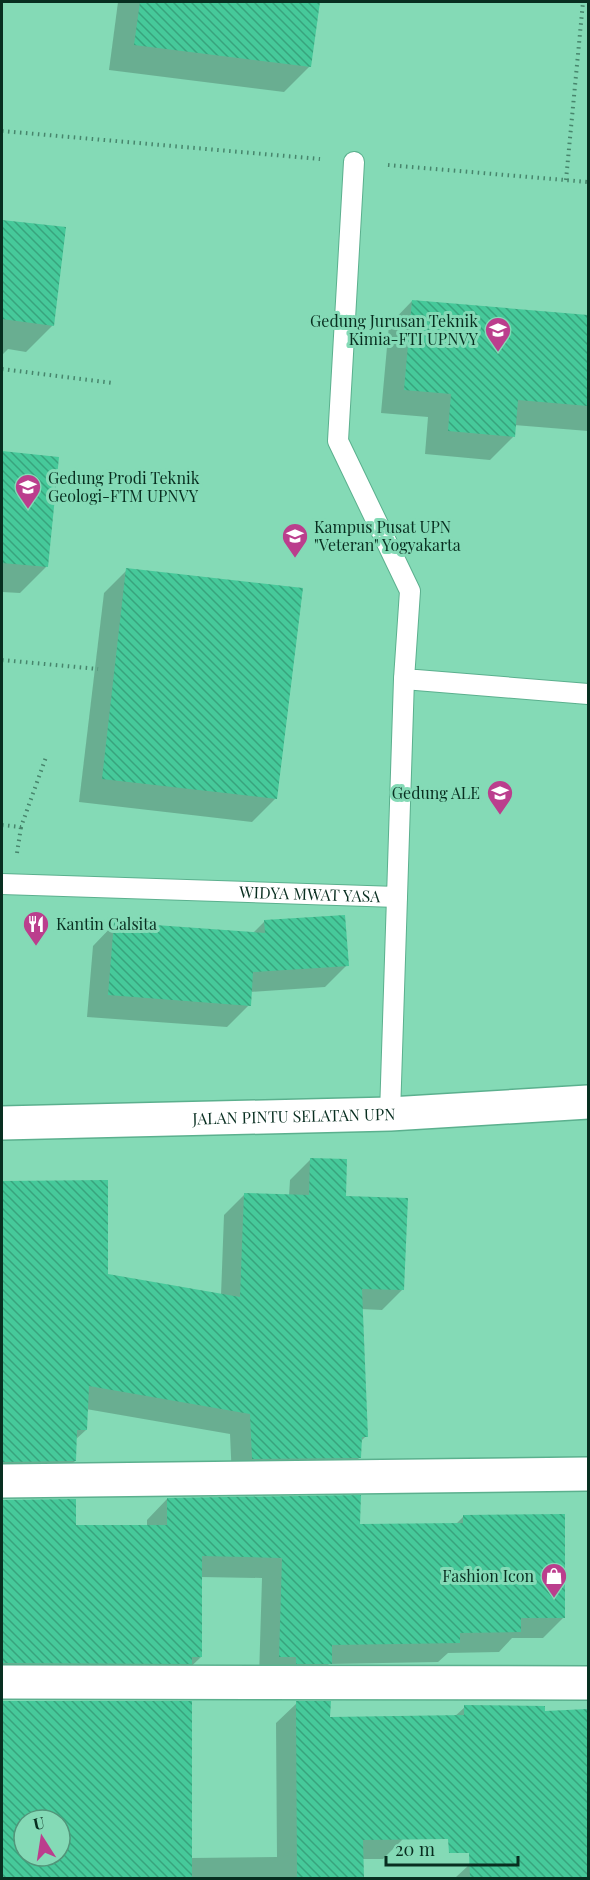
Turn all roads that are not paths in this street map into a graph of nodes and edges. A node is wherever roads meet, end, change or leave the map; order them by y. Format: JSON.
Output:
{"nodes":[{"id":1,"x":354,"y":162,"type":"road end"},
{"id":2,"x":404,"y":679,"type":"junction"},
{"id":3,"x":588,"y":694,"type":"edge"},
{"id":4,"x":2,"y":884,"type":"edge"},
{"id":5,"x":397,"y":897,"type":"junction"},
{"id":6,"x":588,"y":1102,"type":"edge"},
{"id":7,"x":390,"y":1114,"type":"junction"},
{"id":8,"x":2,"y":1123,"type":"edge"},
{"id":9,"x":588,"y":1474,"type":"edge"},
{"id":10,"x":2,"y":1481,"type":"edge"},
{"id":11,"x":2,"y":1682,"type":"edge"},
{"id":12,"x":588,"y":1683,"type":"edge"}],
"edges":[{"from":1,"to":2,"type":"lane","name":"WIDYA MWAT YASA"},
{"from":2,"to":3,"type":"lane"},
{"from":2,"to":5,"type":"lane","name":"WIDYA MWAT YASA"},
{"from":4,"to":5,"type":"lane","name":"WIDYA MWAT YASA"},
{"from":5,"to":7,"type":"lane"},
{"from":6,"to":7,"type":"street","name":"JALAN PINTU SELATAN UPN"},
{"from":7,"to":8,"type":"street","name":"JALAN PINTU SELATAN UPN"},
{"from":9,"to":10,"type":"street"},
{"from":11,"to":12,"type":"street"}]}
